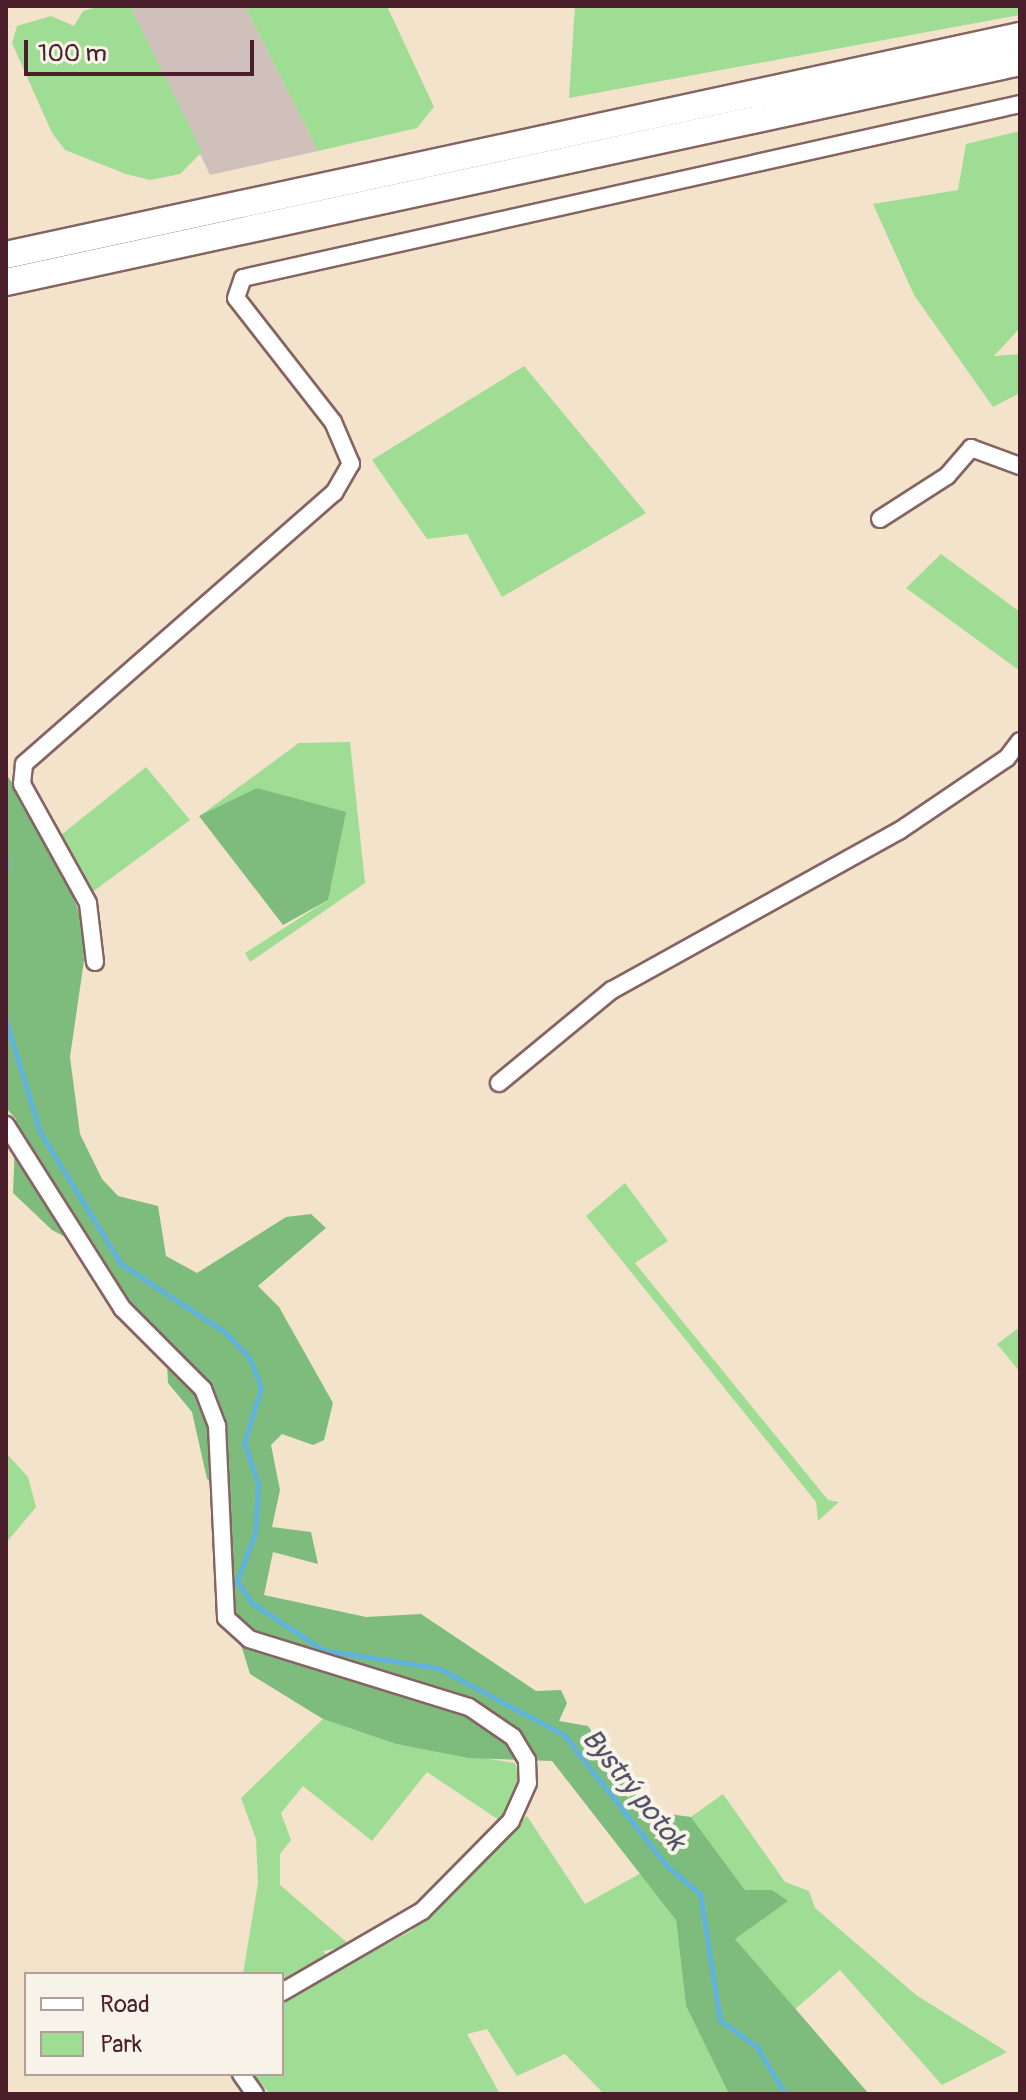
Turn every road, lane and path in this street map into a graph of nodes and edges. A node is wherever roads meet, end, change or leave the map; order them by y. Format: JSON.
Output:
{"nodes":[{"id":1,"x":1020,"y":36,"type":"edge"},
{"id":2,"x":1020,"y":62,"type":"edge"},
{"id":3,"x":1020,"y":104,"type":"edge"},
{"id":4,"x":6,"y":255,"type":"edge"},
{"id":5,"x":6,"y":282,"type":"edge"},
{"id":6,"x":1020,"y":466,"type":"edge"},
{"id":7,"x":880,"y":519,"type":"dead end"},
{"id":8,"x":1020,"y":741,"type":"edge"},
{"id":9,"x":95,"y":962,"type":"dead end"},
{"id":10,"x":499,"y":1083,"type":"dead end"},
{"id":11,"x":6,"y":1125,"type":"edge"},
{"id":12,"x":284,"y":1991,"type":"edge"},
{"id":13,"x":242,"y":2076,"type":"edge"},
{"id":14,"x":255,"y":2094,"type":"edge"}],
"edges":[{"from":1,"to":4,"type":"highway"},
{"from":2,"to":5,"type":"highway"},
{"from":3,"to":9,"type":"street"},
{"from":6,"to":7,"type":"street"},
{"from":8,"to":10,"type":"street"},
{"from":11,"to":12,"type":"street"},
{"from":13,"to":14,"type":"street"}]}
